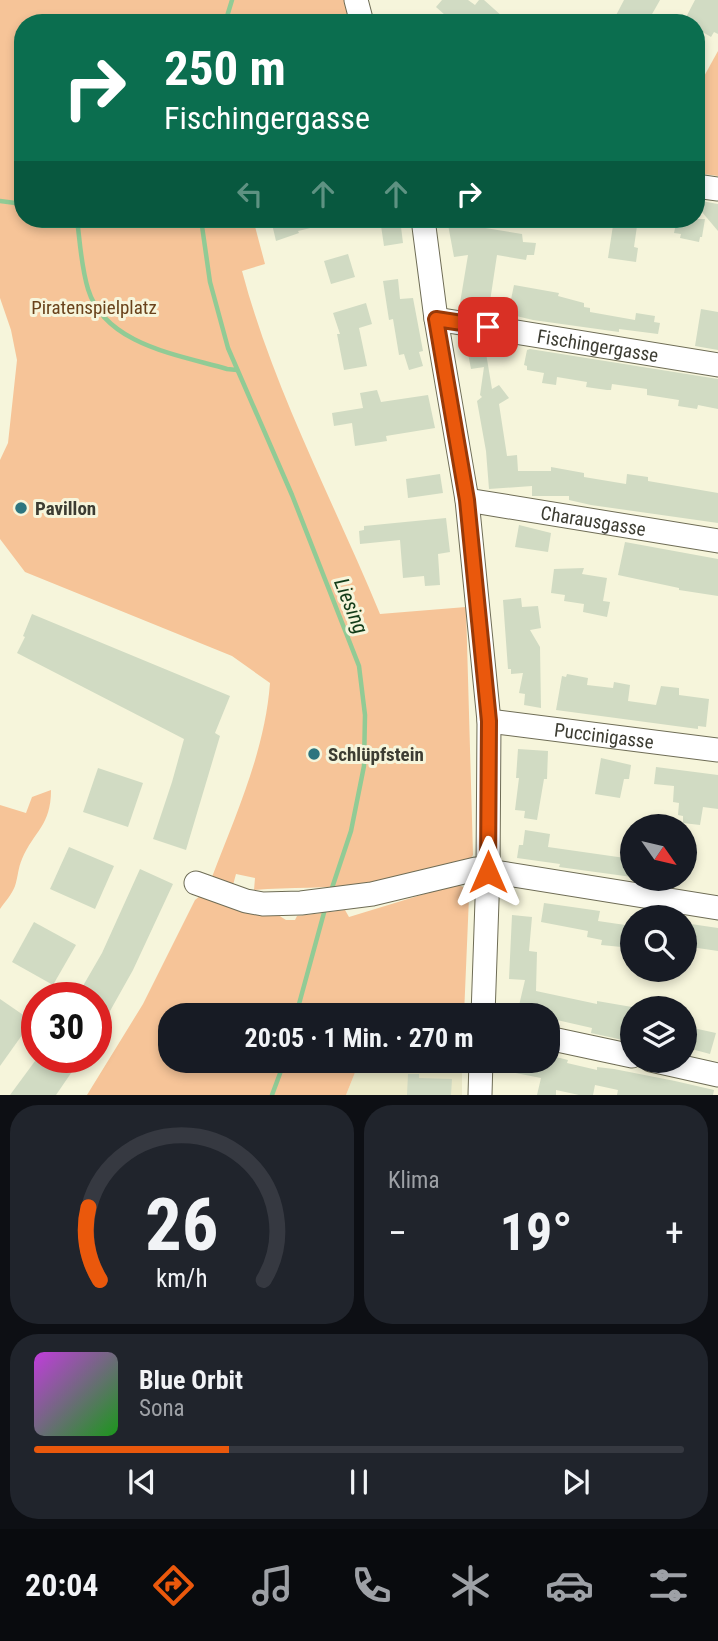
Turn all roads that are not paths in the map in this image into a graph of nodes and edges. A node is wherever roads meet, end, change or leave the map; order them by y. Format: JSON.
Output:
{"nodes":[{"id":1,"x":423,"y":228,"type":"edge"},
{"id":2,"x":436,"y":319,"type":"junction"},
{"id":3,"x":718,"y":365,"type":"edge"},
{"id":4,"x":467,"y":500,"type":"junction"},
{"id":5,"x":718,"y":541,"type":"edge"},
{"id":6,"x":489,"y":721,"type":"junction"},
{"id":7,"x":718,"y":750,"type":"edge"},
{"id":8,"x":488,"y":872,"type":"junction"},
{"id":9,"x":196,"y":883,"type":"dead end"},
{"id":10,"x":718,"y":908,"type":"edge"},
{"id":11,"x":483,"y":1003,"type":"edge"},
{"id":12,"x":560,"y":1041,"type":"edge"},
{"id":13,"x":620,"y":1053,"type":"edge"},
{"id":14,"x":697,"y":1070,"type":"edge"},
{"id":15,"x":481,"y":1073,"type":"edge"},
{"id":16,"x":718,"y":1075,"type":"edge"},
{"id":17,"x":480,"y":1095,"type":"edge"}],
"edges":[{"from":1,"to":2,"type":"street"},
{"from":2,"to":3,"type":"street","name":"Fischingergasse"},
{"from":2,"to":4,"type":"street"},
{"from":4,"to":5,"type":"street","name":"Charausgasse"},
{"from":4,"to":6,"type":"street"},
{"from":6,"to":7,"type":"street","name":"Puccinigasse"},
{"from":6,"to":8,"type":"street"},
{"from":8,"to":9,"type":"street"},
{"from":8,"to":10,"type":"street"},
{"from":8,"to":11,"type":"street"},
{"from":12,"to":13,"type":"street"},
{"from":14,"to":16,"type":"street"},
{"from":15,"to":17,"type":"street"}]}
